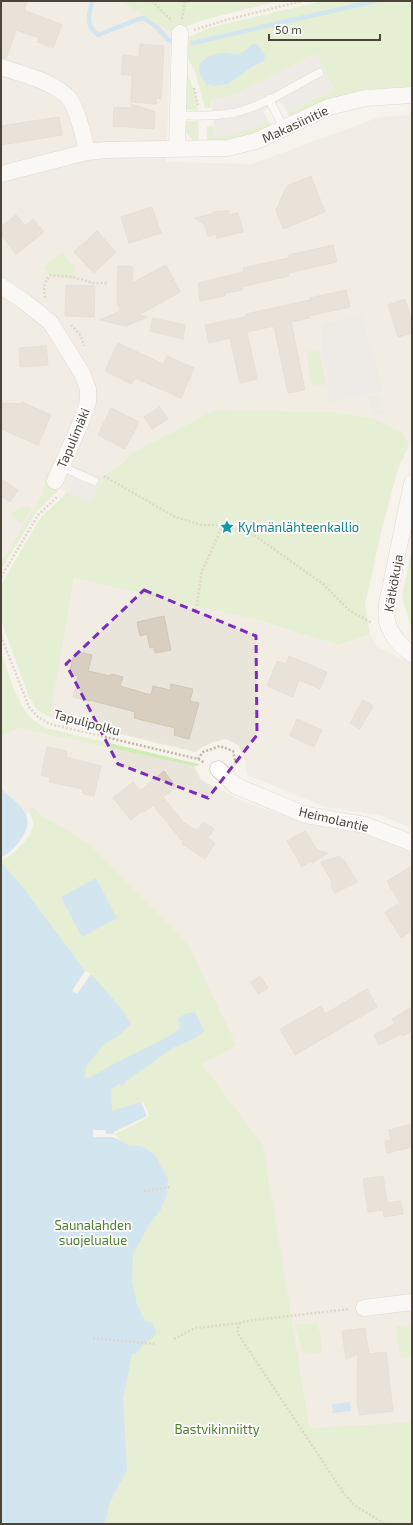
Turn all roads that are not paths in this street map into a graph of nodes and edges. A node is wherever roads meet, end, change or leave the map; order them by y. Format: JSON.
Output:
{"nodes":[{"id":1,"x":180,"y":33,"type":"road end"},
{"id":2,"x":1,"y":67,"type":"edge"},
{"id":3,"x":319,"y":73,"type":"dead end"},
{"id":4,"x":412,"y":96,"type":"edge"},
{"id":5,"x":269,"y":99,"type":"junction"},
{"id":6,"x":178,"y":115,"type":"junction"},
{"id":7,"x":284,"y":129,"type":"junction"},
{"id":8,"x":177,"y":148,"type":"junction"},
{"id":9,"x":87,"y":152,"type":"junction"},
{"id":10,"x":1,"y":174,"type":"edge"},
{"id":11,"x":1,"y":286,"type":"edge"},
{"id":12,"x":71,"y":471,"type":"dead end"},
{"id":13,"x":94,"y":481,"type":"dead end"},
{"id":14,"x":412,"y":483,"type":"edge"},
{"id":15,"x":57,"y":488,"type":"road end"},
{"id":16,"x":412,"y":654,"type":"edge"},
{"id":17,"x":218,"y":769,"type":"road end"},
{"id":18,"x":412,"y":843,"type":"edge"},
{"id":19,"x":412,"y":1302,"type":"edge"},
{"id":20,"x":364,"y":1308,"type":"road end"}],
"edges":[{"from":1,"to":6,"type":"street"},
{"from":2,"to":9,"type":"street"},
{"from":3,"to":5,"type":"lane"},
{"from":4,"to":7,"type":"street","name":"Makasiinitie"},
{"from":5,"to":6,"type":"lane"},
{"from":5,"to":7,"type":"lane"},
{"from":6,"to":8,"type":"street"},
{"from":7,"to":8,"type":"street","name":"Makasiinitie"},
{"from":8,"to":9,"type":"street","name":"Makasiinitie"},
{"from":9,"to":10,"type":"street","name":"Makasiinitie"},
{"from":11,"to":15,"type":"street","name":"Tapulimäki"},
{"from":12,"to":13,"type":"lane"},
{"from":14,"to":16,"type":"street","name":"Kätkökuja"},
{"from":17,"to":18,"type":"street","name":"Heimolantie"},
{"from":19,"to":20,"type":"street"}]}
